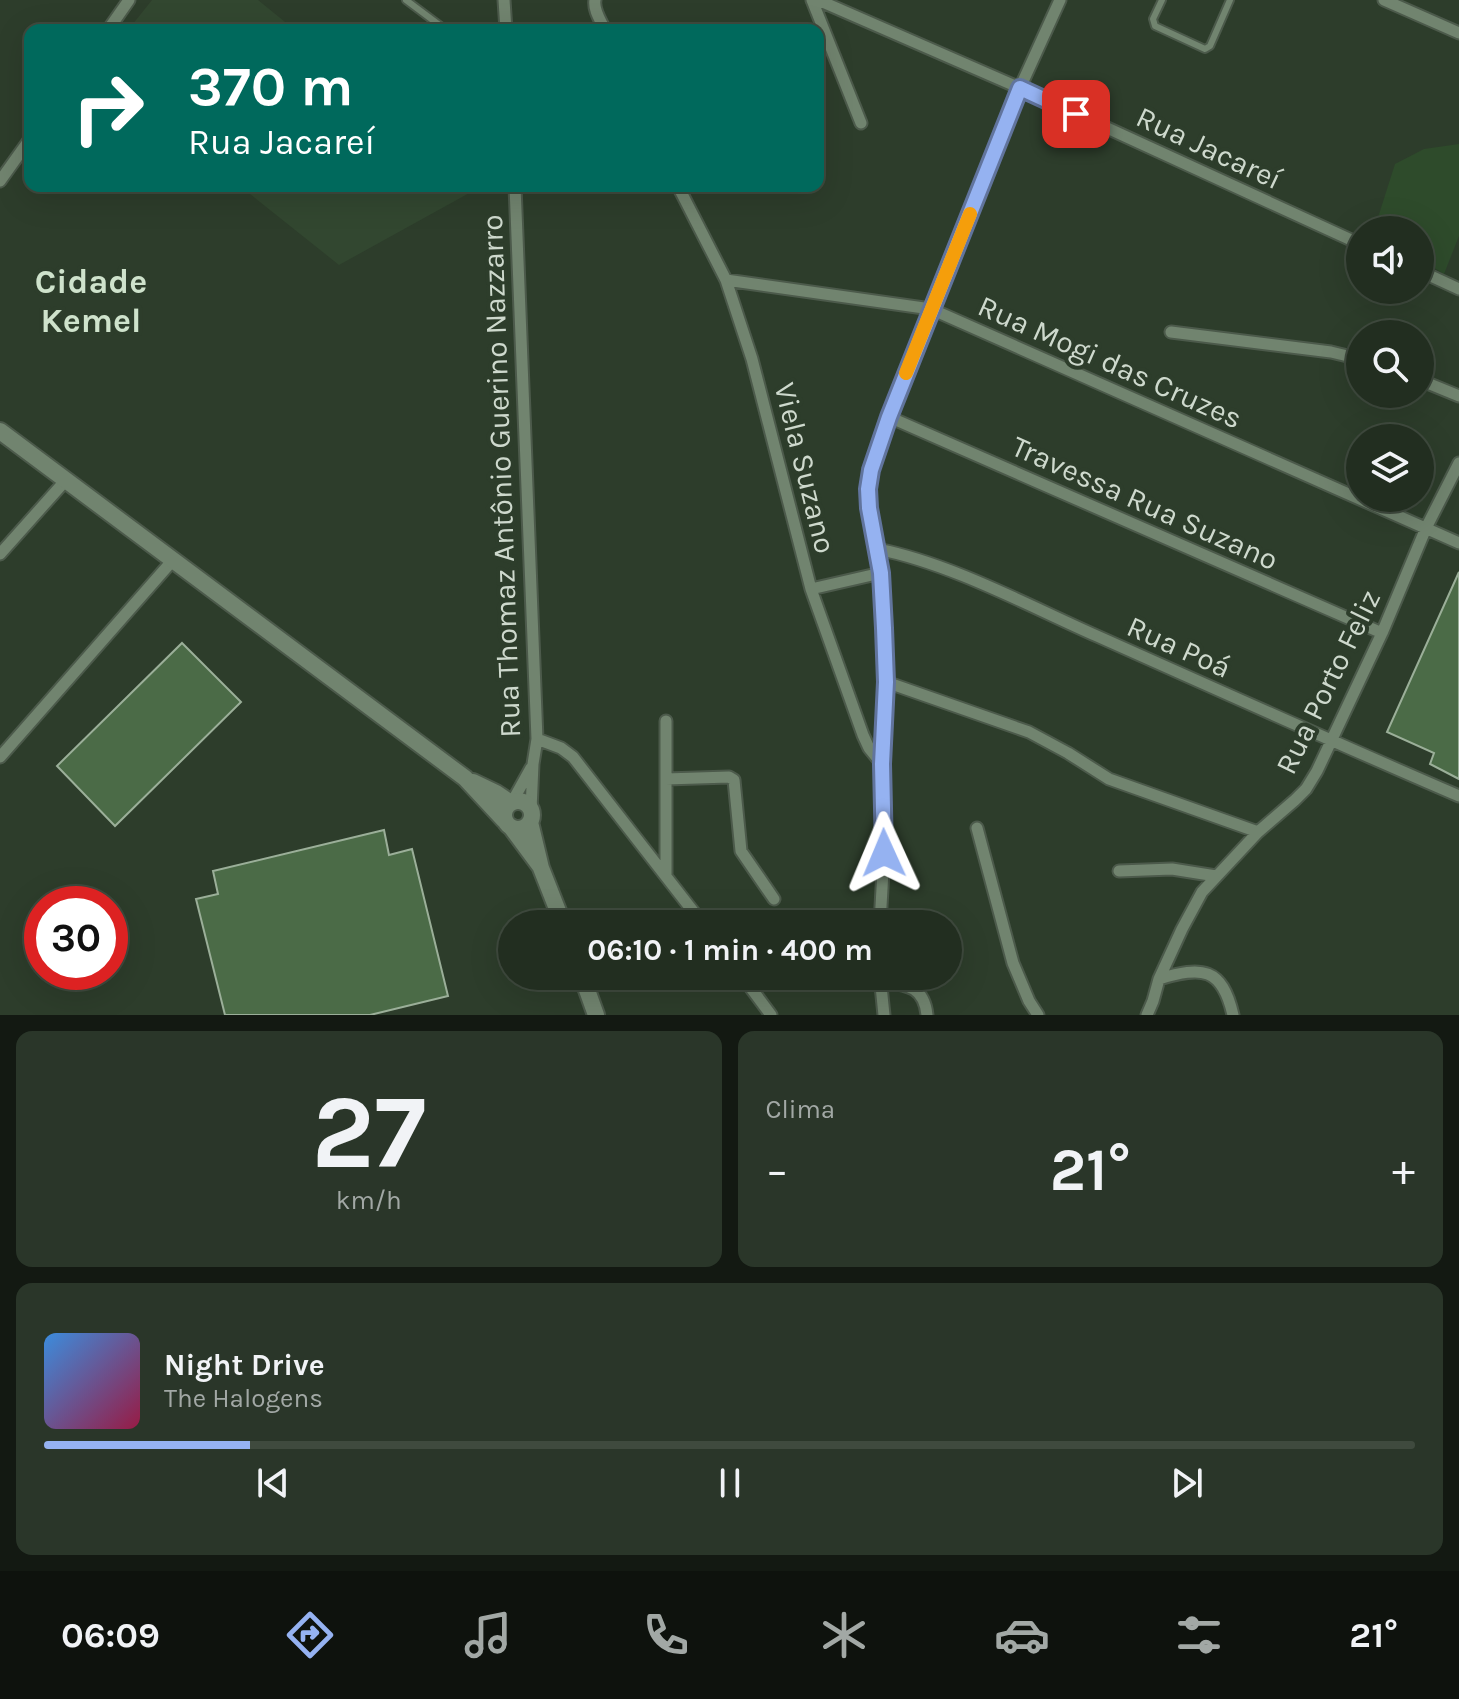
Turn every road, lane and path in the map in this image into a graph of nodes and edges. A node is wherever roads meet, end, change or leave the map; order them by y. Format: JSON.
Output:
{"nodes":[{"id":1,"x":129,"y":0,"type":"edge"},
{"id":2,"x":406,"y":0,"type":"edge"},
{"id":3,"x":504,"y":0,"type":"edge"},
{"id":4,"x":815,"y":0,"type":"edge"},
{"id":5,"x":1060,"y":0,"type":"edge"},
{"id":6,"x":1162,"y":0,"type":"edge"},
{"id":7,"x":1230,"y":0,"type":"edge"},
{"id":8,"x":1384,"y":0,"type":"edge"},
{"id":9,"x":112,"y":24,"type":"edge"},
{"id":10,"x":438,"y":24,"type":"edge"},
{"id":11,"x":506,"y":24,"type":"edge"},
{"id":12,"x":824,"y":24,"type":"edge"},
{"id":13,"x":824,"y":24,"type":"edge"},
{"id":14,"x":1459,"y":33,"type":"edge"},
{"id":15,"x":1020,"y":88,"type":"junction"},
{"id":16,"x":861,"y":123,"type":"dead end"},
{"id":17,"x":24,"y":147,"type":"edge"},
{"id":18,"x":0,"y":181,"type":"edge"},
{"id":19,"x":515,"y":192,"type":"edge"},
{"id":20,"x":681,"y":192,"type":"edge"},
{"id":21,"x":1346,"y":238,"type":"edge"},
{"id":22,"x":1434,"y":277,"type":"edge"},
{"id":23,"x":726,"y":280,"type":"junction"},
{"id":24,"x":1459,"y":289,"type":"edge"},
{"id":25,"x":931,"y":309,"type":"junction"},
{"id":26,"x":1171,"y":332,"type":"dead end"},
{"id":27,"x":1346,"y":356,"type":"edge"},
{"id":28,"x":1434,"y":386,"type":"edge"},
{"id":29,"x":1459,"y":396,"type":"edge"},
{"id":30,"x":889,"y":417,"type":"junction"},
{"id":31,"x":0,"y":431,"type":"edge"},
{"id":32,"x":1459,"y":463,"type":"edge"},
{"id":33,"x":66,"y":480,"type":"junction"},
{"id":34,"x":1426,"y":528,"type":"junction"},
{"id":35,"x":1459,"y":543,"type":"edge"},
{"id":36,"x":877,"y":549,"type":"junction"},
{"id":37,"x":0,"y":554,"type":"edge"},
{"id":38,"x":173,"y":560,"type":"junction"},
{"id":39,"x":881,"y":573,"type":"junction"},
{"id":40,"x":811,"y":589,"type":"junction"},
{"id":41,"x":1382,"y":633,"type":"junction"},
{"id":42,"x":886,"y":682,"type":"junction"},
{"id":43,"x":666,"y":721,"type":"dead end"},
{"id":44,"x":537,"y":739,"type":"junction"},
{"id":45,"x":1332,"y":742,"type":"junction"},
{"id":46,"x":0,"y":757,"type":"edge"},
{"id":47,"x":533,"y":764,"type":"junction"},
{"id":48,"x":882,"y":764,"type":"junction"},
{"id":49,"x":465,"y":778,"type":"junction"},
{"id":50,"x":666,"y":779,"type":"junction"},
{"id":51,"x":1459,"y":796,"type":"edge"},
{"id":52,"x":512,"y":802,"type":"junction"},
{"id":53,"x":530,"y":816,"type":"junction"},
{"id":54,"x":507,"y":824,"type":"junction"},
{"id":55,"x":977,"y":828,"type":"dead end"},
{"id":56,"x":1258,"y":832,"type":"junction"},
{"id":57,"x":541,"y":868,"type":"junction"},
{"id":58,"x":1119,"y":871,"type":"dead end"},
{"id":59,"x":666,"y":874,"type":"junction"},
{"id":60,"x":1216,"y":876,"type":"junction"},
{"id":61,"x":774,"y":899,"type":"dead end"},
{"id":62,"x":558,"y":910,"type":"edge"},
{"id":63,"x":693,"y":910,"type":"edge"},
{"id":64,"x":881,"y":910,"type":"edge"},
{"id":65,"x":1159,"y":979,"type":"junction"},
{"id":66,"x":587,"y":990,"type":"edge"},
{"id":67,"x":752,"y":990,"type":"edge"},
{"id":68,"x":882,"y":990,"type":"edge"},
{"id":69,"x":914,"y":990,"type":"edge"},
{"id":70,"x":596,"y":1015,"type":"edge"},
{"id":71,"x":771,"y":1015,"type":"edge"},
{"id":72,"x":884,"y":1015,"type":"edge"},
{"id":73,"x":927,"y":1015,"type":"edge"},
{"id":74,"x":1038,"y":1015,"type":"edge"},
{"id":75,"x":1147,"y":1015,"type":"edge"},
{"id":76,"x":1233,"y":1015,"type":"edge"}],
"edges":[{"from":1,"to":9,"type":"street"},
{"from":2,"to":10,"type":"lane"},
{"from":3,"to":11,"type":"street"},
{"from":4,"to":12,"type":"street"},
{"from":4,"to":15,"type":"street","name":"Rua Jacareí"},
{"from":5,"to":15,"type":"street"},
{"from":6,"to":7,"type":"lane"},
{"from":8,"to":14,"type":"street"},
{"from":13,"to":16,"type":"street"},
{"from":15,"to":21,"type":"street","name":"Rua Jacareí"},
{"from":15,"to":25,"type":"street"},
{"from":17,"to":18,"type":"street"},
{"from":19,"to":44,"type":"street","name":"Rua Thomaz Antônio Guerino Nazzarro"},
{"from":20,"to":23,"type":"street","name":"Viela Suzano"},
{"from":22,"to":24,"type":"street"},
{"from":23,"to":25,"type":"street","name":"Rua Mogi das Cruzes"},
{"from":23,"to":40,"type":"street","name":"Viela Suzano"},
{"from":25,"to":30,"type":"street"},
{"from":25,"to":34,"type":"street","name":"Rua Mogi das Cruzes"},
{"from":26,"to":27,"type":"street"},
{"from":28,"to":29,"type":"street"},
{"from":30,"to":36,"type":"street"},
{"from":30,"to":41,"type":"street","name":"Travessa Rua Suzano"},
{"from":31,"to":33,"type":"main road"},
{"from":32,"to":34,"type":"street","name":"Rua Porto Feliz"},
{"from":33,"to":37,"type":"street"},
{"from":33,"to":38,"type":"main road"},
{"from":34,"to":35,"type":"street","name":"Rua Mogi das Cruzes"},
{"from":34,"to":41,"type":"street","name":"Rua Porto Feliz"},
{"from":36,"to":39,"type":"street"},
{"from":36,"to":45,"type":"street","name":"Rua Poá"},
{"from":38,"to":46,"type":"street"},
{"from":38,"to":49,"type":"main road"},
{"from":39,"to":40,"type":"street"},
{"from":39,"to":42,"type":"street"},
{"from":40,"to":48,"type":"street","name":"Viela Suzano"},
{"from":41,"to":45,"type":"street","name":"Rua Porto Feliz"},
{"from":42,"to":48,"type":"street"},
{"from":42,"to":56,"type":"street"},
{"from":43,"to":50,"type":"street"},
{"from":44,"to":47,"type":"street","name":"Rua Thomaz Antônio Guerino Nazzarro"},
{"from":44,"to":59,"type":"street"},
{"from":45,"to":51,"type":"street","name":"Rua Poá"},
{"from":45,"to":56,"type":"street","name":"Rua Porto Feliz"},
{"from":47,"to":52,"type":"street","name":"Rua Thomaz Antônio Guerino Nazzarro"},
{"from":47,"to":53,"type":"street","name":"Rua Thomaz Antônio Guerino Nazzarro"},
{"from":48,"to":64,"type":"street"},
{"from":49,"to":52,"type":"main road"},
{"from":49,"to":54,"type":"main road"},
{"from":50,"to":59,"type":"street"},
{"from":50,"to":61,"type":"street"},
{"from":52,"to":53,"type":"main road"},
{"from":52,"to":54,"type":"main road"},
{"from":53,"to":54,"type":"main road"},
{"from":53,"to":57,"type":"main road"},
{"from":54,"to":57,"type":"main road"},
{"from":55,"to":74,"type":"street"},
{"from":56,"to":60,"type":"street","name":"Rua Porto Feliz"},
{"from":57,"to":62,"type":"main road"},
{"from":58,"to":60,"type":"street"},
{"from":59,"to":63,"type":"street"},
{"from":60,"to":65,"type":"street","name":"Rua Porto Feliz"},
{"from":65,"to":75,"type":"street","name":"Rua Porto Feliz"},
{"from":65,"to":76,"type":"street"},
{"from":66,"to":70,"type":"main road"},
{"from":67,"to":71,"type":"street"},
{"from":68,"to":72,"type":"street"},
{"from":69,"to":73,"type":"street"}]}
